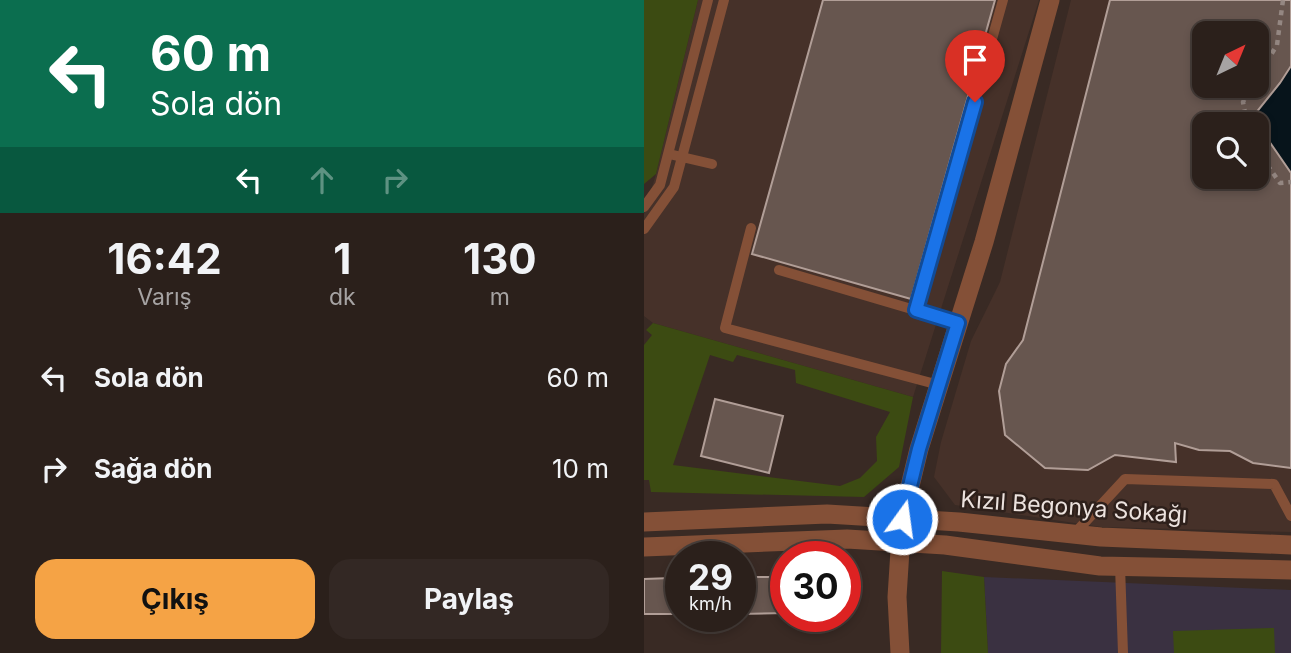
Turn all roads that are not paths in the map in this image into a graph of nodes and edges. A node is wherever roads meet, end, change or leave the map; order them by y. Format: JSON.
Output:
{"nodes":[{"id":1,"x":708,"y":0,"type":"edge"},
{"id":2,"x":724,"y":0,"type":"edge"},
{"id":3,"x":1003,"y":0,"type":"edge"},
{"id":4,"x":1050,"y":0,"type":"edge"},
{"id":5,"x":669,"y":154,"type":"junction"},
{"id":6,"x":683,"y":156,"type":"junction"},
{"id":7,"x":712,"y":163,"type":"dead end"},
{"id":8,"x":644,"y":207,"type":"edge"},
{"id":9,"x":751,"y":228,"type":"dead end"},
{"id":10,"x":644,"y":229,"type":"edge"},
{"id":11,"x":779,"y":270,"type":"dead end"},
{"id":12,"x":916,"y":310,"type":"junction"},
{"id":13,"x":958,"y":323,"type":"junction"},
{"id":14,"x":939,"y":385,"type":"junction"},
{"id":15,"x":1291,"y":516,"type":"edge"},
{"id":16,"x":902,"y":519,"type":"junction"},
{"id":17,"x":644,"y":522,"type":"edge"},
{"id":18,"x":1074,"y":533,"type":"junction"},
{"id":19,"x":900,"y":542,"type":"junction"},
{"id":20,"x":1291,"y":545,"type":"edge"},
{"id":21,"x":644,"y":547,"type":"edge"},
{"id":22,"x":1120,"y":566,"type":"junction"},
{"id":23,"x":1291,"y":570,"type":"edge"},
{"id":24,"x":900,"y":653,"type":"edge"},
{"id":25,"x":1123,"y":653,"type":"edge"}],
"edges":[{"from":1,"to":5,"type":"lane"},
{"from":2,"to":6,"type":"lane"},
{"from":3,"to":12,"type":"lane"},
{"from":4,"to":13,"type":"street"},
{"from":5,"to":6,"type":"lane"},
{"from":5,"to":8,"type":"lane"},
{"from":6,"to":7,"type":"lane"},
{"from":6,"to":10,"type":"lane"},
{"from":9,"to":14,"type":"lane"},
{"from":11,"to":12,"type":"lane"},
{"from":12,"to":13,"type":"lane"},
{"from":13,"to":14,"type":"street"},
{"from":14,"to":16,"type":"street"},
{"from":15,"to":18,"type":"lane"},
{"from":16,"to":17,"type":"street","name":"Kızıl Begonya Sokağı"},
{"from":16,"to":18,"type":"street","name":"Kızıl Begonya Sokağı"},
{"from":16,"to":19,"type":"street"},
{"from":18,"to":20,"type":"street","name":"Kızıl Begonya Sokağı"},
{"from":19,"to":21,"type":"street","name":"Kızıl Begonya Sokağı"},
{"from":19,"to":22,"type":"street","name":"Kızıl Begonya Sokağı"},
{"from":19,"to":24,"type":"street"},
{"from":22,"to":23,"type":"street","name":"Kızıl Begonya Sokağı"},
{"from":22,"to":25,"type":"lane"}]}
